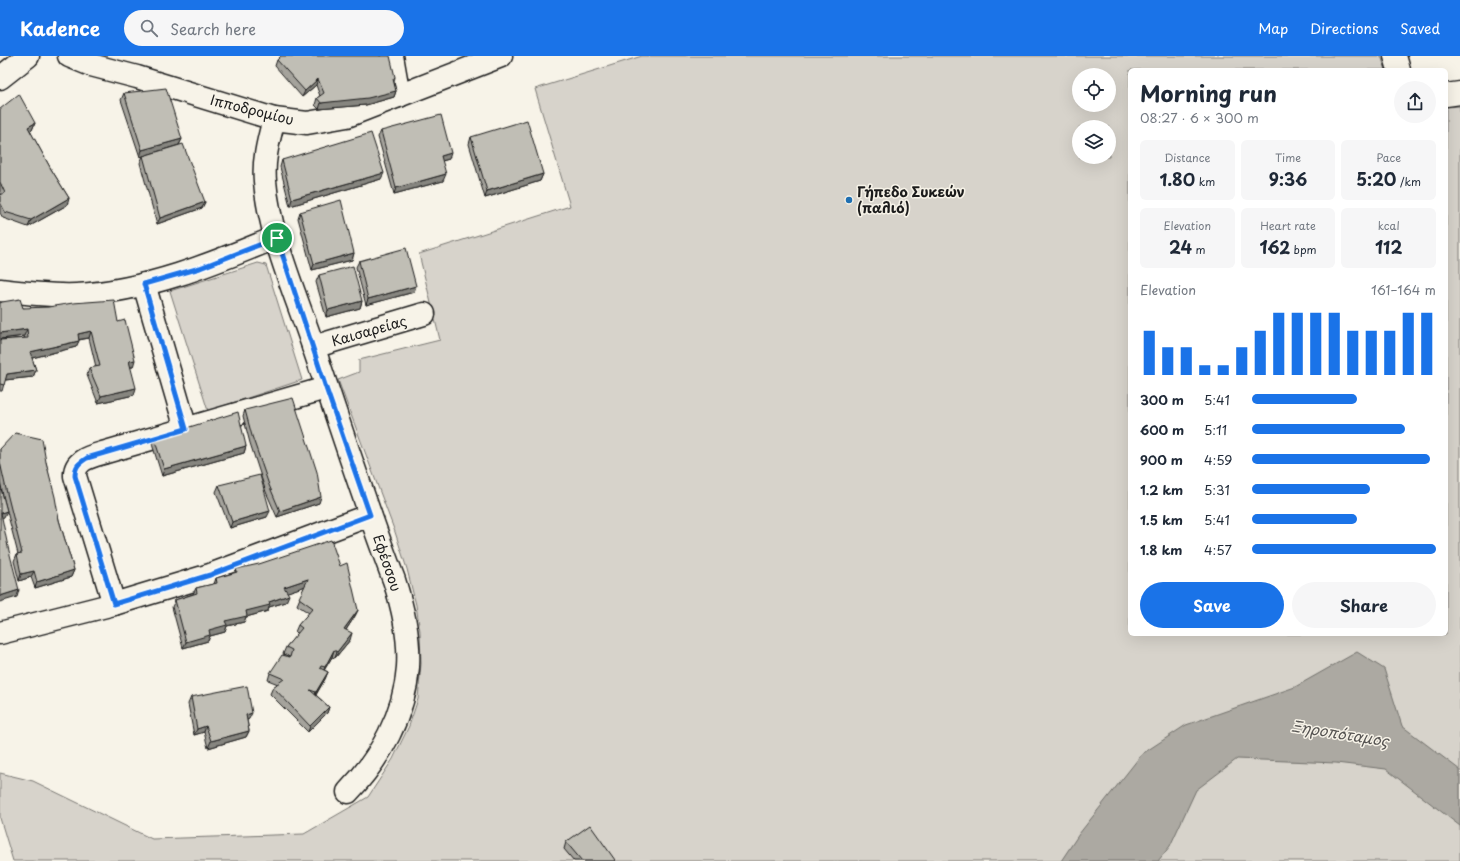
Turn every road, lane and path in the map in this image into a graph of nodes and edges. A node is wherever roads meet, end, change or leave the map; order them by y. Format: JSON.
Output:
{"nodes":[{"id":1,"x":28,"y":56,"type":"edge"},
{"id":2,"x":68,"y":56,"type":"edge"},
{"id":3,"x":392,"y":56,"type":"edge"},
{"id":4,"x":501,"y":56,"type":"edge"},
{"id":5,"x":1395,"y":56,"type":"edge"},
{"id":6,"x":1398,"y":68,"type":"edge"},
{"id":7,"x":0,"y":78,"type":"edge"},
{"id":8,"x":1460,"y":94,"type":"edge"},
{"id":9,"x":1448,"y":95,"type":"edge"},
{"id":10,"x":399,"y":96,"type":"junction"},
{"id":11,"x":274,"y":118,"type":"junction"},
{"id":12,"x":277,"y":238,"type":"junction"},
{"id":13,"x":144,"y":284,"type":"junction"},
{"id":14,"x":0,"y":290,"type":"edge"},
{"id":15,"x":424,"y":314,"type":"dead end"},
{"id":16,"x":313,"y":347,"type":"junction"},
{"id":17,"x":326,"y":388,"type":"junction"},
{"id":18,"x":186,"y":429,"type":"junction"},
{"id":19,"x":370,"y":515,"type":"junction"},
{"id":20,"x":114,"y":604,"type":"junction"},
{"id":21,"x":0,"y":633,"type":"edge"},
{"id":22,"x":348,"y":792,"type":"dead end"}],
"edges":[{"from":1,"to":7,"type":"street"},
{"from":2,"to":11,"type":"street","name":"Ιπποδρομίου"},
{"from":3,"to":10,"type":"street"},
{"from":4,"to":10,"type":"street","name":"Ιπποδρομίου"},
{"from":5,"to":6,"type":"street"},
{"from":8,"to":9,"type":"street"},
{"from":10,"to":11,"type":"street","name":"Ιπποδρομίου"},
{"from":11,"to":12,"type":"street","name":"Εφέσσου"},
{"from":12,"to":13,"type":"street"},
{"from":12,"to":16,"type":"street","name":"Εφέσσου"},
{"from":13,"to":14,"type":"street"},
{"from":13,"to":18,"type":"street"},
{"from":15,"to":16,"type":"street","name":"Καισαρείας"},
{"from":16,"to":17,"type":"street","name":"Εφέσσου"},
{"from":17,"to":18,"type":"street"},
{"from":17,"to":19,"type":"street","name":"Εφέσσου"},
{"from":18,"to":20,"type":"street"},
{"from":19,"to":20,"type":"street"},
{"from":19,"to":22,"type":"street","name":"Εφέσσου"},
{"from":20,"to":21,"type":"street"}]}
